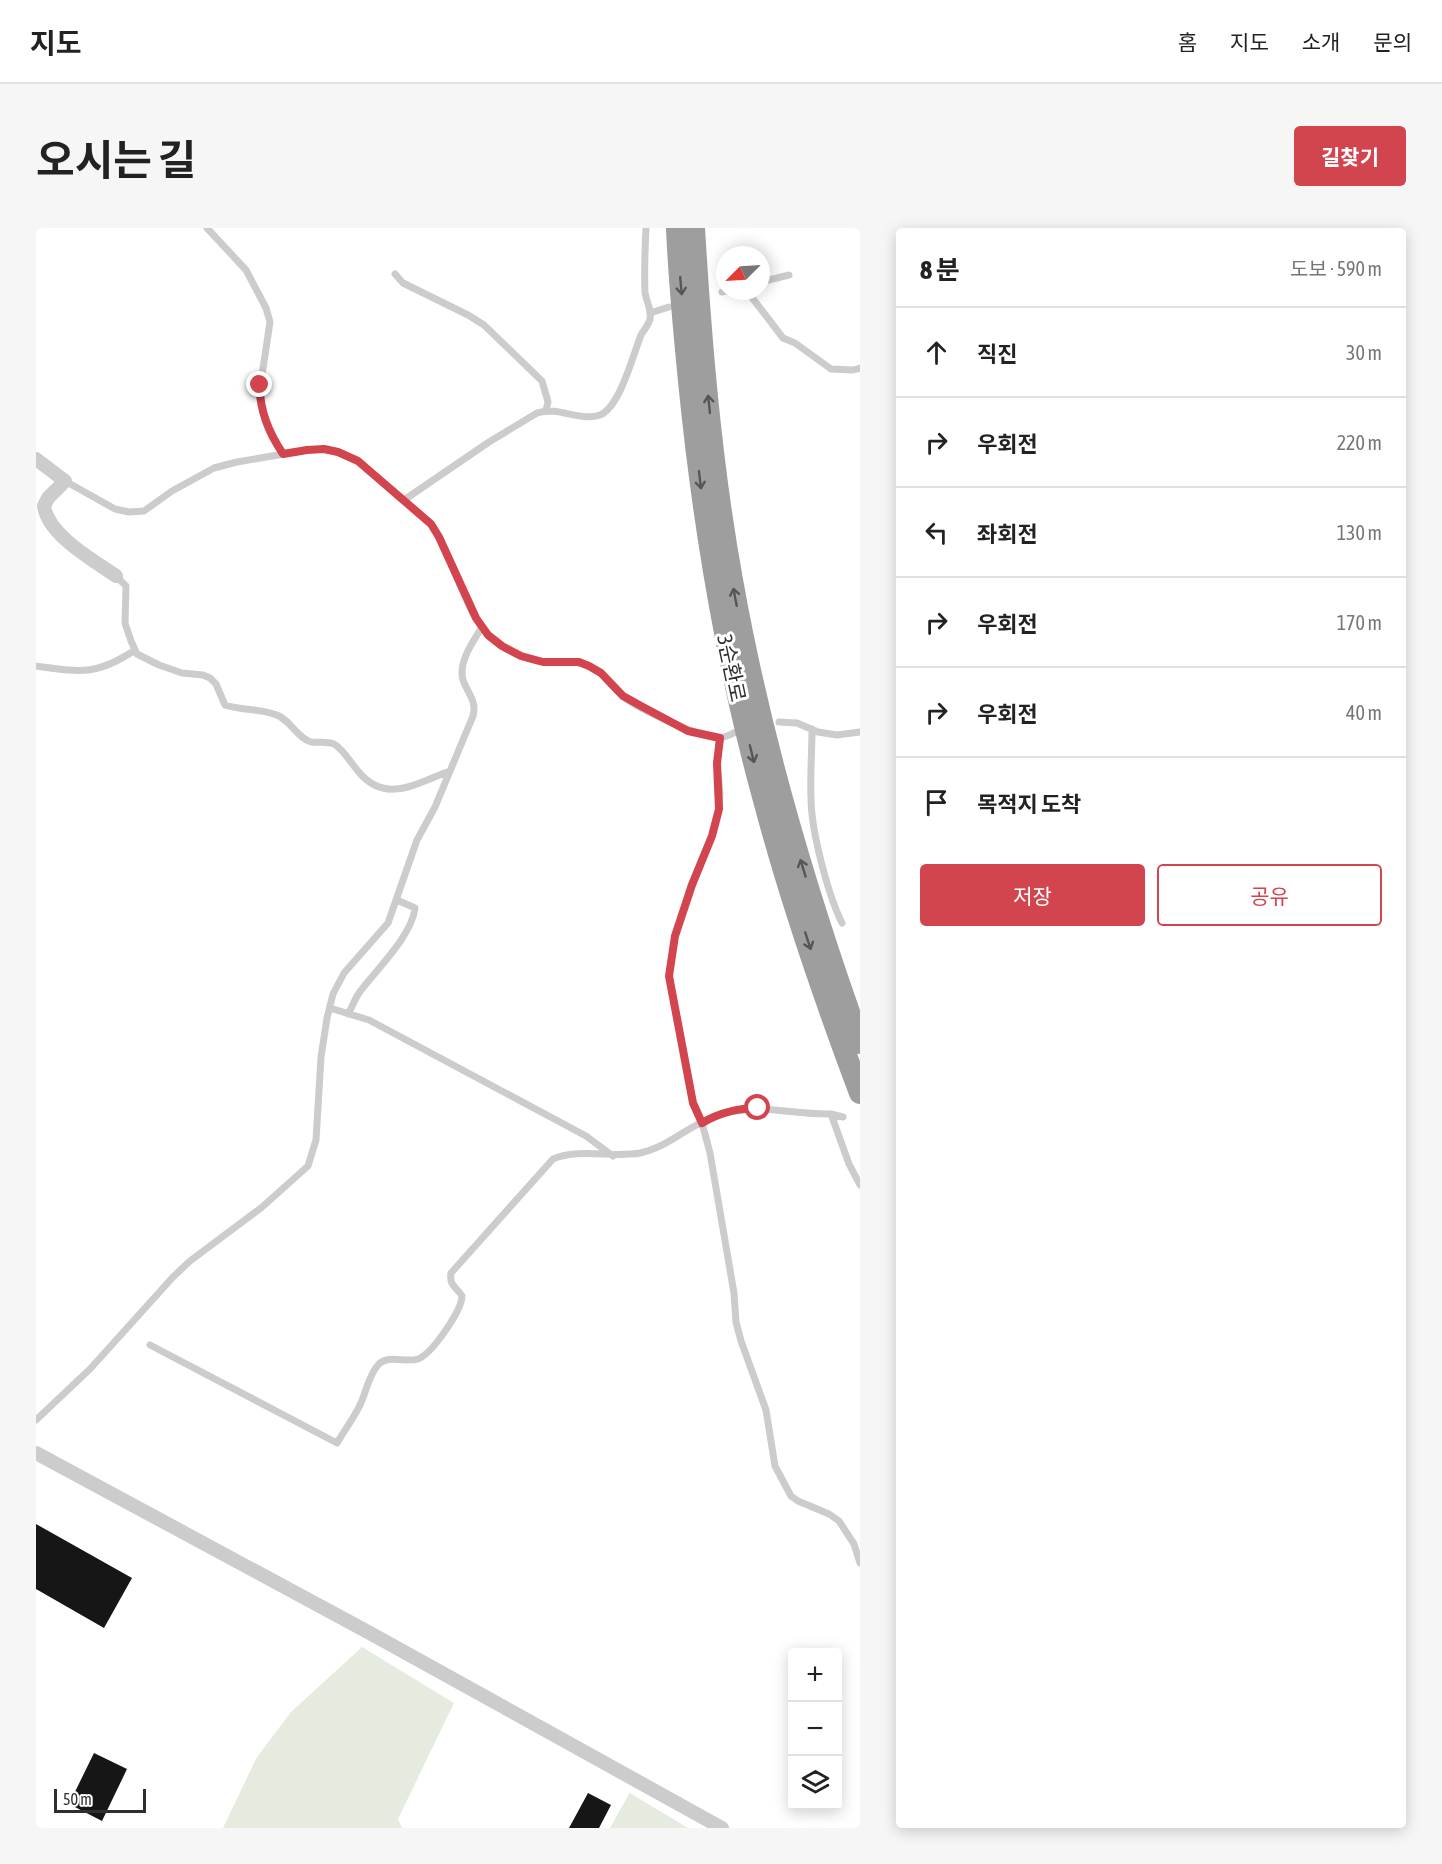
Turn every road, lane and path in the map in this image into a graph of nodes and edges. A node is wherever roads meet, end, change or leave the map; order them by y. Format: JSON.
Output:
{"nodes":[{"id":1,"x":207,"y":228,"type":"edge"},
{"id":2,"x":646,"y":228,"type":"edge"},
{"id":3,"x":677,"y":228,"type":"edge"},
{"id":4,"x":694,"y":228,"type":"edge"},
{"id":5,"x":396,"y":274,"type":"dead end"},
{"id":6,"x":789,"y":275,"type":"dead end"},
{"id":7,"x":770,"y":280,"type":"edge"},
{"id":8,"x":754,"y":300,"type":"edge"},
{"id":9,"x":669,"y":307,"type":"dead end"},
{"id":10,"x":650,"y":313,"type":"junction"},
{"id":11,"x":860,"y":368,"type":"edge"},
{"id":12,"x":546,"y":410,"type":"junction"},
{"id":13,"x":283,"y":454,"type":"junction"},
{"id":14,"x":36,"y":459,"type":"edge"},
{"id":15,"x":65,"y":481,"type":"junction"},
{"id":16,"x":404,"y":500,"type":"junction"},
{"id":17,"x":40,"y":507,"type":"edge"},
{"id":18,"x":116,"y":576,"type":"joint"},
{"id":19,"x":482,"y":627,"type":"junction"},
{"id":20,"x":135,"y":650,"type":"junction"},
{"id":21,"x":36,"y":666,"type":"edge"},
{"id":22,"x":779,"y":722,"type":"dead end"},
{"id":23,"x":813,"y":729,"type":"junction"},
{"id":24,"x":735,"y":732,"type":"dead end"},
{"id":25,"x":860,"y":732,"type":"edge"},
{"id":26,"x":720,"y":738,"type":"junction"},
{"id":27,"x":450,"y":771,"type":"junction"},
{"id":28,"x":397,"y":900,"type":"junction"},
{"id":29,"x":842,"y":923,"type":"dead end"},
{"id":30,"x":330,"y":1008,"type":"junction"},
{"id":31,"x":348,"y":1014,"type":"junction"},
{"id":32,"x":860,"y":1043,"type":"edge"},
{"id":33,"x":860,"y":1093,"type":"edge"},
{"id":34,"x":831,"y":1114,"type":"junction"},
{"id":35,"x":843,"y":1117,"type":"dead end"},
{"id":36,"x":702,"y":1123,"type":"junction"},
{"id":37,"x":613,"y":1156,"type":"junction"},
{"id":38,"x":860,"y":1185,"type":"edge"},
{"id":39,"x":150,"y":1345,"type":"dead end"},
{"id":40,"x":36,"y":1420,"type":"edge"},
{"id":41,"x":36,"y":1453,"type":"edge"},
{"id":42,"x":860,"y":1563,"type":"edge"},
{"id":43,"x":722,"y":1828,"type":"edge"}],
"edges":[{"from":1,"to":13,"type":"lane"},
{"from":2,"to":10,"type":"lane"},
{"from":3,"to":33,"type":"highway","name":"3순환로","one_way":true},
{"from":32,"to":4,"type":"highway","name":"3순환로","one_way":true},
{"from":5,"to":12,"type":"lane"},
{"from":6,"to":7,"type":"lane"},
{"from":8,"to":11,"type":"lane"},
{"from":9,"to":10,"type":"lane"},
{"from":10,"to":12,"type":"lane"},
{"from":12,"to":16,"type":"lane"},
{"from":13,"to":15,"type":"lane"},
{"from":13,"to":16,"type":"lane"},
{"from":14,"to":15,"type":"street"},
{"from":15,"to":17,"type":"street"},
{"from":16,"to":19,"type":"lane"},
{"from":17,"to":18,"type":"street"},
{"from":18,"to":20,"type":"lane"},
{"from":19,"to":26,"type":"lane"},
{"from":19,"to":27,"type":"lane"},
{"from":20,"to":21,"type":"lane"},
{"from":20,"to":27,"type":"lane"},
{"from":22,"to":23,"type":"lane"},
{"from":23,"to":25,"type":"lane"},
{"from":23,"to":29,"type":"lane"},
{"from":24,"to":26,"type":"lane"},
{"from":26,"to":36,"type":"lane"},
{"from":27,"to":28,"type":"lane"},
{"from":28,"to":30,"type":"lane"},
{"from":28,"to":31,"type":"lane"},
{"from":30,"to":31,"type":"lane"},
{"from":30,"to":40,"type":"lane"},
{"from":31,"to":37,"type":"lane"},
{"from":34,"to":35,"type":"lane"},
{"from":34,"to":36,"type":"lane"},
{"from":34,"to":38,"type":"lane"},
{"from":36,"to":37,"type":"lane"},
{"from":36,"to":42,"type":"lane"},
{"from":37,"to":39,"type":"lane"},
{"from":41,"to":43,"type":"street"}]}
